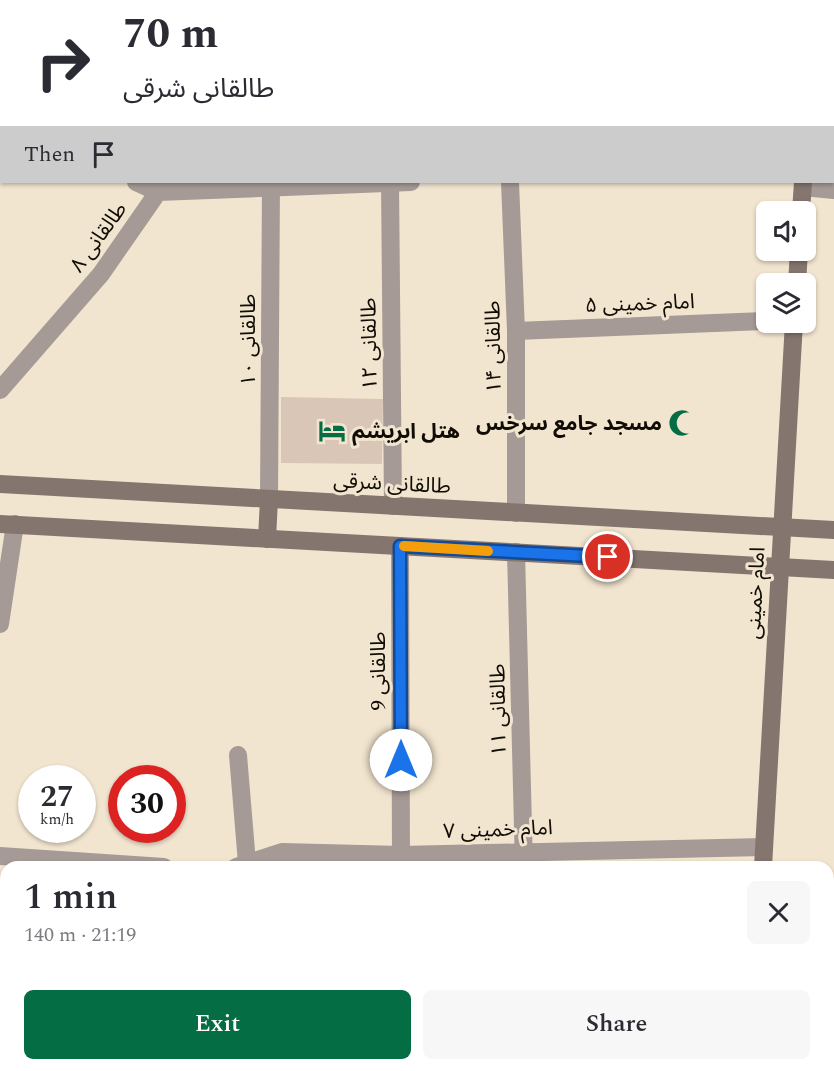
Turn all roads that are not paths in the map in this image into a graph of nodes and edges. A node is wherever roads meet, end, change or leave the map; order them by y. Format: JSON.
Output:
{"nodes":[{"id":1,"x":138,"y":183,"type":"edge"},
{"id":2,"x":350,"y":183,"type":"edge"},
{"id":3,"x":390,"y":183,"type":"edge"},
{"id":4,"x":510,"y":183,"type":"edge"},
{"id":5,"x":803,"y":184,"type":"edge"},
{"id":6,"x":271,"y":185,"type":"edge"},
{"id":7,"x":834,"y":190,"type":"edge"},
{"id":8,"x":158,"y":192,"type":"junction"},
{"id":9,"x":802,"y":201,"type":"edge"},
{"id":10,"x":756,"y":321,"type":"edge"},
{"id":11,"x":516,"y":331,"type":"junction"},
{"id":12,"x":793,"y":333,"type":"edge"},
{"id":13,"x":0,"y":390,"type":"edge"},
{"id":14,"x":0,"y":484,"type":"edge"},
{"id":15,"x":269,"y":499,"type":"junction"},
{"id":16,"x":393,"y":506,"type":"junction"},
{"id":17,"x":516,"y":513,"type":"junction"},
{"id":18,"x":7,"y":524,"type":"edge"},
{"id":19,"x":782,"y":527,"type":"junction"},
{"id":20,"x":834,"y":530,"type":"edge"},
{"id":21,"x":267,"y":539,"type":"junction"},
{"id":22,"x":400,"y":546,"type":"junction"},
{"id":23,"x":516,"y":552,"type":"junction"},
{"id":24,"x":779,"y":567,"type":"junction"},
{"id":25,"x":834,"y":570,"type":"edge"},
{"id":26,"x":0,"y":624,"type":"edge"},
{"id":27,"x":238,"y":755,"type":"dead end"},
{"id":28,"x":764,"y":847,"type":"junction"},
{"id":29,"x":0,"y":856,"type":"edge"},
{"id":30,"x":524,"y":859,"type":"edge"},
{"id":31,"x":106,"y":861,"type":"edge"},
{"id":32,"x":242,"y":861,"type":"edge"},
{"id":33,"x":254,"y":861,"type":"edge"},
{"id":34,"x":401,"y":861,"type":"edge"},
{"id":35,"x":763,"y":861,"type":"edge"}],
"edges":[{"from":1,"to":8,"type":"street"},
{"from":2,"to":6,"type":"street"},
{"from":3,"to":16,"type":"street","name":"طالقانی ۱۲"},
{"from":4,"to":11,"type":"street","name":"طالقانی ۱۴"},
{"from":5,"to":7,"type":"street"},
{"from":5,"to":9,"type":"main road"},
{"from":6,"to":8,"type":"street"},
{"from":6,"to":15,"type":"street","name":"طالقانی ۱۰"},
{"from":8,"to":13,"type":"street","name":"طالقانی ۸"},
{"from":10,"to":11,"type":"street","name":"امام خمینی ۵"},
{"from":11,"to":17,"type":"street","name":"طالقانی ۱۴"},
{"from":12,"to":19,"type":"main road","name":"امام خمینی"},
{"from":14,"to":15,"type":"main road","name":"طالقانی شرقی"},
{"from":15,"to":16,"type":"main road","name":"طالقانی شرقی"},
{"from":15,"to":21,"type":"main road"},
{"from":16,"to":17,"type":"main road","name":"طالقانی شرقی"},
{"from":17,"to":19,"type":"main road","name":"طالقانی شرقی"},
{"from":18,"to":21,"type":"main road"},
{"from":18,"to":26,"type":"street"},
{"from":19,"to":20,"type":"main road","name":"طالقانی شرقی"},
{"from":19,"to":24,"type":"main road","name":"امام خمینی"},
{"from":21,"to":22,"type":"main road"},
{"from":22,"to":23,"type":"main road"},
{"from":22,"to":34,"type":"street","name":"طالقانی 9"},
{"from":23,"to":24,"type":"main road"},
{"from":23,"to":30,"type":"street","name":"طالقانی ۱۱"},
{"from":24,"to":25,"type":"main road"},
{"from":24,"to":28,"type":"main road","name":"امام خمینی"},
{"from":27,"to":32,"type":"street"},
{"from":28,"to":30,"type":"street","name":"امام خمینی ۷"},
{"from":28,"to":35,"type":"main road","name":"امام خمینی"},
{"from":29,"to":31,"type":"street"},
{"from":30,"to":34,"type":"street","name":"امام خمینی ۷"},
{"from":33,"to":34,"type":"street","name":"امام خمینی ۷"}]}
